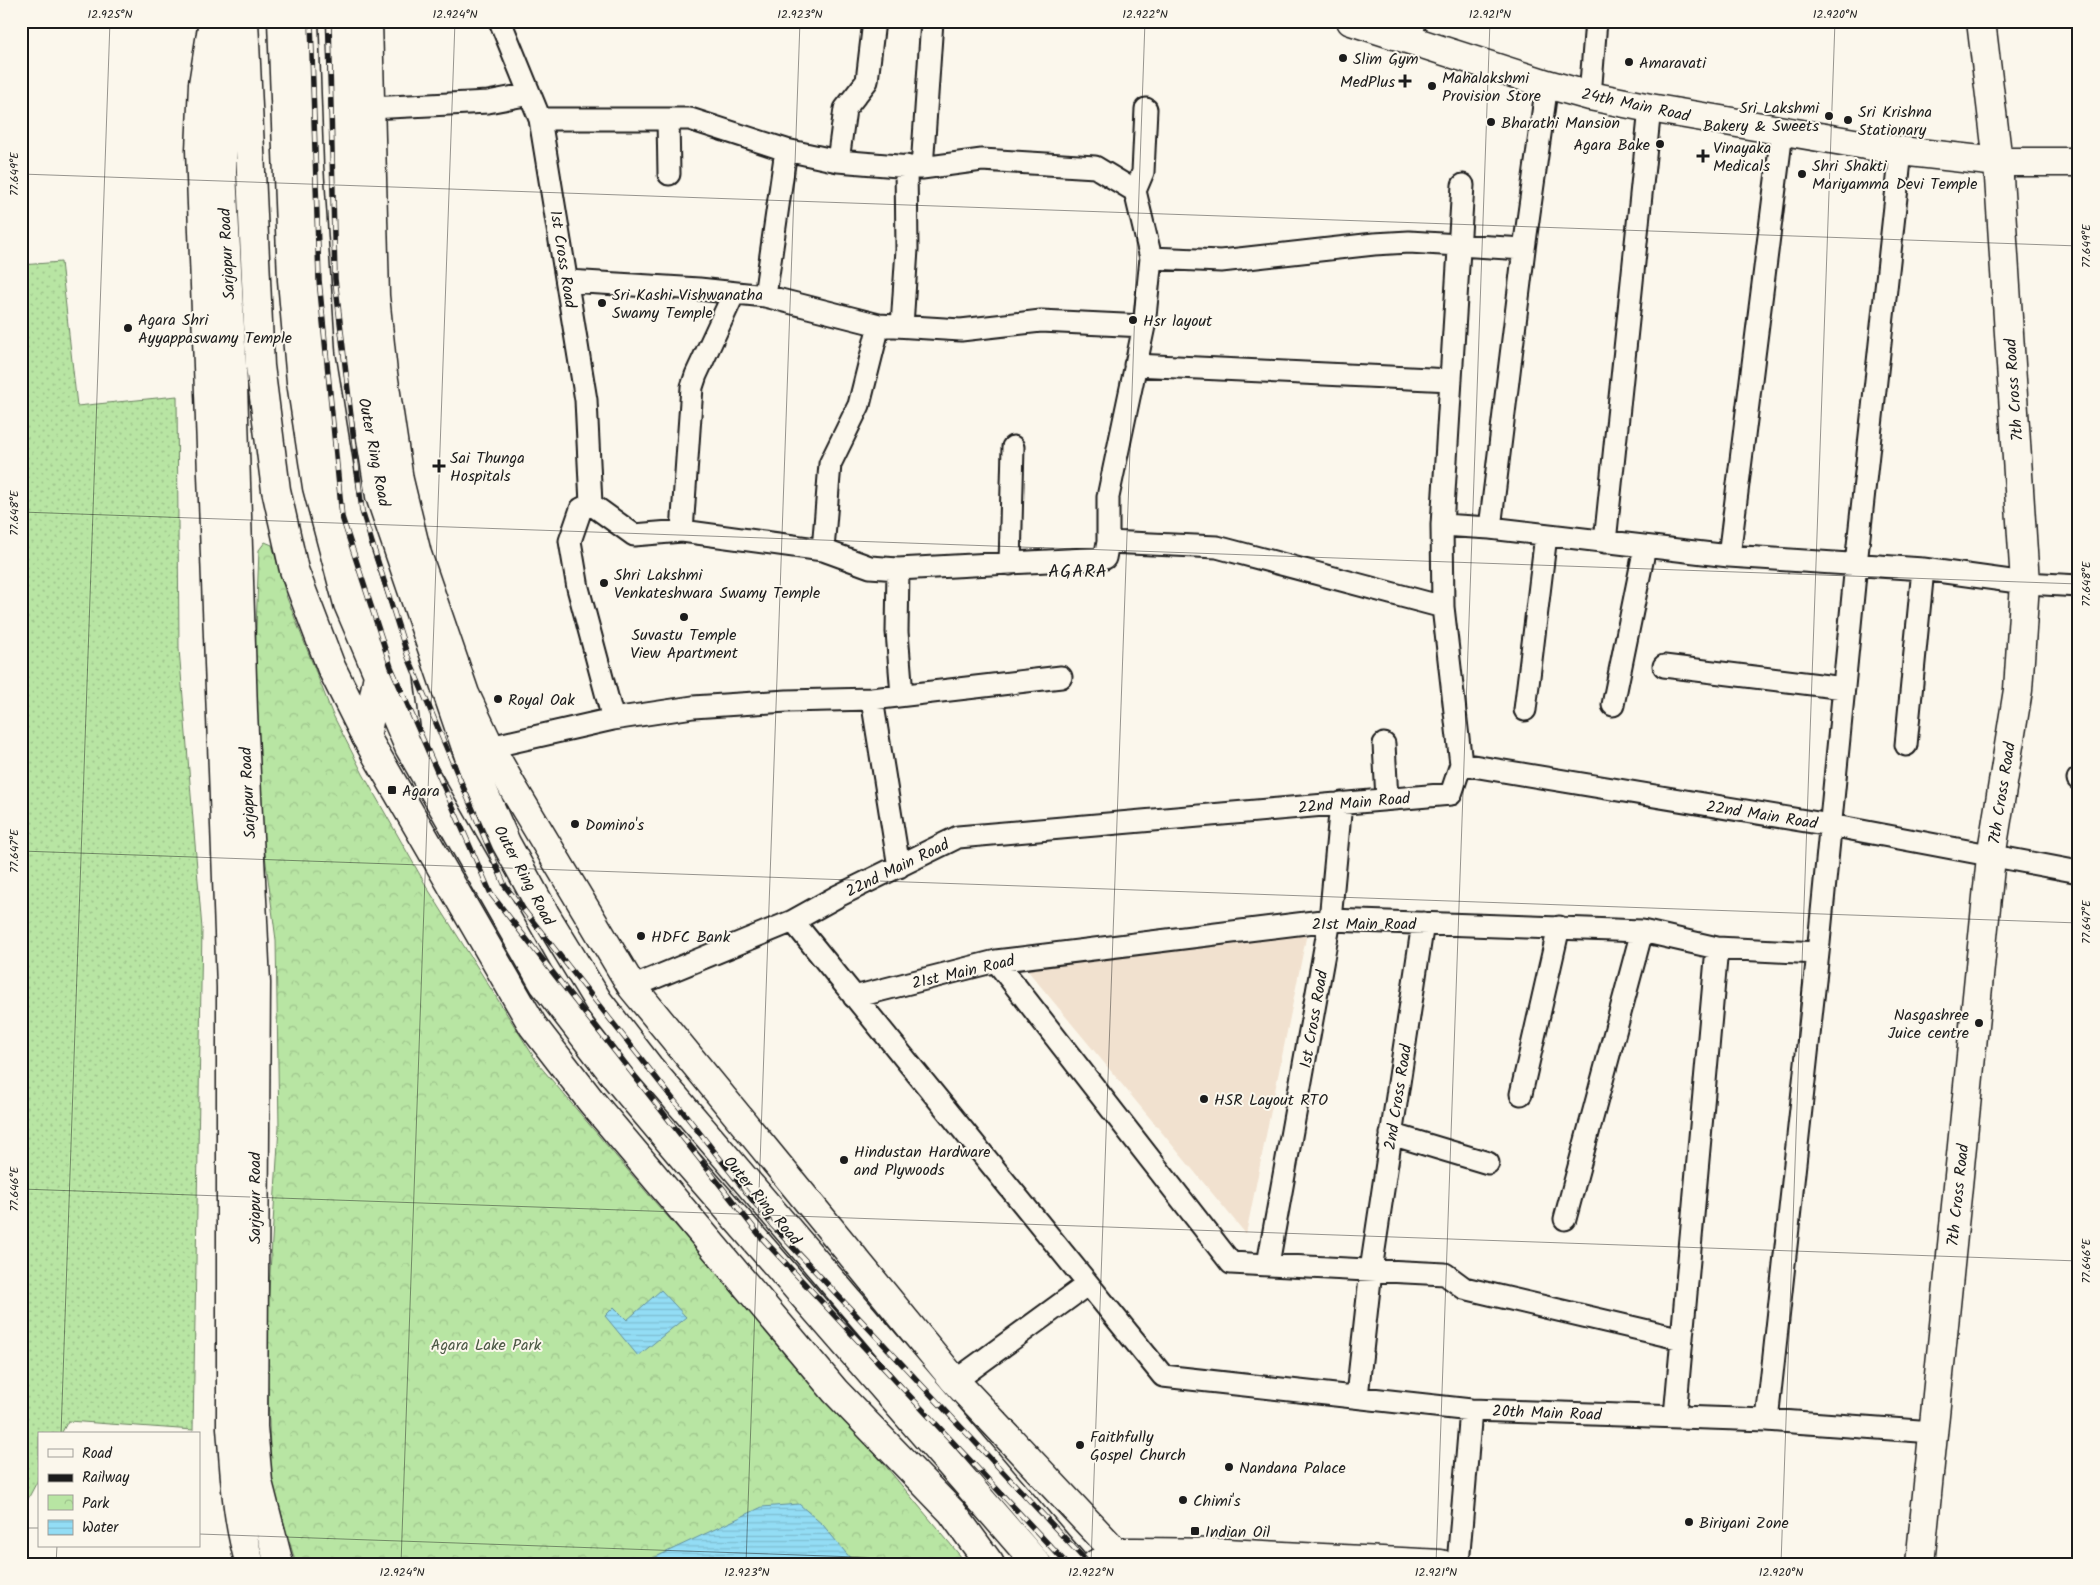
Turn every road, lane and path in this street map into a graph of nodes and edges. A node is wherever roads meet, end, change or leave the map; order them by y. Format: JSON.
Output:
{"nodes":[{"id":1,"x":213,"y":21,"type":"edge"},
{"id":2,"x":238,"y":21,"type":"edge"},
{"id":3,"x":244,"y":21,"type":"edge"},
{"id":4,"x":282,"y":21,"type":"edge"},
{"id":5,"x":304,"y":21,"type":"edge"},
{"id":6,"x":341,"y":21,"type":"edge"},
{"id":7,"x":368,"y":21,"type":"edge"},
{"id":8,"x":500,"y":21,"type":"edge"},
{"id":9,"x":874,"y":21,"type":"edge"},
{"id":10,"x":932,"y":21,"type":"edge"},
{"id":11,"x":1351,"y":21,"type":"edge"},
{"id":12,"x":1596,"y":21,"type":"edge"},
{"id":13,"x":1981,"y":21,"type":"edge"},
{"id":14,"x":1413,"y":31,"type":"edge"},
{"id":15,"x":1547,"y":84,"type":"junction"},
{"id":16,"x":530,"y":94,"type":"junction"},
{"id":17,"x":1590,"y":96,"type":"junction"},
{"id":18,"x":370,"y":108,"type":"junction"},
{"id":19,"x":1650,"y":108,"type":"junction"},
{"id":20,"x":1146,"y":109,"type":"dead end"},
{"id":21,"x":540,"y":119,"type":"junction"},
{"id":22,"x":668,"y":119,"type":"junction"},
{"id":23,"x":1782,"y":132,"type":"junction"},
{"id":24,"x":786,"y":150,"type":"junction"},
{"id":25,"x":1901,"y":151,"type":"junction"},
{"id":26,"x":838,"y":161,"type":"junction"},
{"id":27,"x":1998,"y":162,"type":"junction"},
{"id":28,"x":2079,"y":162,"type":"edge"},
{"id":29,"x":914,"y":167,"type":"junction"},
{"id":30,"x":669,"y":174,"type":"dead end"},
{"id":31,"x":1463,"y":185,"type":"dead end"},
{"id":32,"x":1135,"y":191,"type":"junction"},
{"id":33,"x":1460,"y":246,"type":"junction"},
{"id":34,"x":1524,"y":249,"type":"junction"},
{"id":35,"x":1151,"y":258,"type":"junction"},
{"id":36,"x":568,"y":281,"type":"junction"},
{"id":37,"x":734,"y":293,"type":"junction"},
{"id":38,"x":765,"y":296,"type":"junction"},
{"id":39,"x":879,"y":325,"type":"junction"},
{"id":40,"x":902,"y":326,"type":"junction"},
{"id":41,"x":1144,"y":326,"type":"junction"},
{"id":42,"x":1135,"y":365,"type":"junction"},
{"id":43,"x":1451,"y":380,"type":"junction"},
{"id":44,"x":1013,"y":447,"type":"dead end"},
{"id":45,"x":591,"y":504,"type":"junction"},
{"id":46,"x":1442,"y":525,"type":"junction"},
{"id":47,"x":1490,"y":528,"type":"junction"},
{"id":48,"x":682,"y":531,"type":"junction"},
{"id":49,"x":1546,"y":535,"type":"junction"},
{"id":50,"x":1108,"y":542,"type":"junction"},
{"id":51,"x":1606,"y":542,"type":"junction"},
{"id":52,"x":1645,"y":547,"type":"junction"},
{"id":53,"x":823,"y":550,"type":"junction"},
{"id":54,"x":1729,"y":556,"type":"junction"},
{"id":55,"x":1010,"y":564,"type":"junction"},
{"id":56,"x":1856,"y":564,"type":"junction"},
{"id":57,"x":898,"y":569,"type":"junction"},
{"id":58,"x":1923,"y":569,"type":"junction"},
{"id":59,"x":2025,"y":583,"type":"junction"},
{"id":60,"x":2079,"y":586,"type":"edge"},
{"id":61,"x":1443,"y":607,"type":"junction"},
{"id":62,"x":1664,"y":666,"type":"dead end"},
{"id":63,"x":378,"y":675,"type":"junction"},
{"id":64,"x":1061,"y":677,"type":"dead end"},
{"id":65,"x":1844,"y":688,"type":"junction"},
{"id":66,"x":902,"y":695,"type":"junction"},
{"id":67,"x":872,"y":699,"type":"junction"},
{"id":68,"x":1612,"y":705,"type":"dead end"},
{"id":69,"x":1526,"y":710,"type":"dead end"},
{"id":70,"x":613,"y":719,"type":"junction"},
{"id":71,"x":366,"y":737,"type":"junction"},
{"id":72,"x":1384,"y":744,"type":"dead end"},
{"id":73,"x":1906,"y":745,"type":"dead end"},
{"id":74,"x":409,"y":747,"type":"junction"},
{"id":75,"x":490,"y":747,"type":"junction"},
{"id":76,"x":1462,"y":764,"type":"junction"},
{"id":77,"x":473,"y":768,"type":"junction"},
{"id":78,"x":1387,"y":799,"type":"junction"},
{"id":79,"x":1341,"y":803,"type":"junction"},
{"id":80,"x":1830,"y":825,"type":"junction"},
{"id":81,"x":1991,"y":857,"type":"junction"},
{"id":82,"x":899,"y":867,"type":"junction"},
{"id":83,"x":2079,"y":872,"type":"edge"},
{"id":84,"x":1330,"y":920,"type":"junction"},
{"id":85,"x":792,"y":921,"type":"junction"},
{"id":86,"x":1423,"y":923,"type":"junction"},
{"id":87,"x":1559,"y":928,"type":"junction"},
{"id":88,"x":1642,"y":931,"type":"junction"},
{"id":89,"x":1717,"y":948,"type":"junction"},
{"id":90,"x":1818,"y":953,"type":"junction"},
{"id":91,"x":996,"y":961,"type":"junction"},
{"id":92,"x":632,"y":987,"type":"junction"},
{"id":93,"x":854,"y":997,"type":"junction"},
{"id":94,"x":1521,"y":1094,"type":"dead end"},
{"id":95,"x":1391,"y":1134,"type":"junction"},
{"id":96,"x":1488,"y":1163,"type":"dead end"},
{"id":97,"x":1565,"y":1219,"type":"dead end"},
{"id":98,"x":1268,"y":1264,"type":"junction"},
{"id":99,"x":1371,"y":1270,"type":"junction"},
{"id":100,"x":1088,"y":1284,"type":"junction"},
{"id":101,"x":1682,"y":1339,"type":"junction"},
{"id":102,"x":955,"y":1380,"type":"junction"},
{"id":103,"x":1357,"y":1396,"type":"junction"},
{"id":104,"x":1471,"y":1410,"type":"junction"},
{"id":105,"x":1675,"y":1416,"type":"junction"},
{"id":106,"x":1767,"y":1420,"type":"junction"},
{"id":107,"x":1932,"y":1432,"type":"junction"},
{"id":108,"x":1114,"y":1560,"type":"edge"},
{"id":109,"x":250,"y":1564,"type":"edge"},
{"id":110,"x":279,"y":1564,"type":"edge"},
{"id":111,"x":990,"y":1564,"type":"edge"},
{"id":112,"x":1037,"y":1564,"type":"edge"},
{"id":113,"x":1074,"y":1564,"type":"edge"},
{"id":114,"x":1441,"y":1564,"type":"edge"},
{"id":115,"x":1458,"y":1564,"type":"edge"},
{"id":116,"x":1920,"y":1564,"type":"edge"}],
"edges":[{"from":1,"to":109,"type":"main road","name":"Sarjapur Road"},
{"from":2,"to":110,"type":"main road","name":"Sarjapur Road"},
{"from":3,"to":71,"type":"main road"},
{"from":4,"to":63,"type":"main road","name":"Outer Ring Road"},
{"from":5,"to":74,"type":"main road","name":"Outer Ring Road"},
{"from":6,"to":77,"type":"main road","name":"Outer Ring Road"},
{"from":7,"to":18,"type":"main road"},
{"from":8,"to":16,"type":"street","name":"1st Cross Road"},
{"from":9,"to":26,"type":"street"},
{"from":10,"to":29,"type":"street"},
{"from":11,"to":14,"type":"main road","name":"24th Main Road"},
{"from":12,"to":17,"type":"street"},
{"from":13,"to":27,"type":"main road","name":"7th Cross Road"},
{"from":14,"to":15,"type":"main road","name":"24th Main Road"},
{"from":15,"to":17,"type":"main road","name":"24th Main Road"},
{"from":15,"to":34,"type":"street"},
{"from":16,"to":18,"type":"street"},
{"from":16,"to":21,"type":"street","name":"1st Cross Road"},
{"from":17,"to":19,"type":"main road","name":"24th Main Road"},
{"from":18,"to":75,"type":"main road"},
{"from":19,"to":23,"type":"main road","name":"24th Main Road"},
{"from":19,"to":51,"type":"street"},
{"from":20,"to":32,"type":"street"},
{"from":21,"to":22,"type":"street"},
{"from":21,"to":36,"type":"street","name":"1st Cross Road"},
{"from":22,"to":24,"type":"street"},
{"from":22,"to":30,"type":"street"},
{"from":23,"to":25,"type":"main road","name":"24th Main Road"},
{"from":23,"to":54,"type":"street"},
{"from":24,"to":26,"type":"street"},
{"from":24,"to":38,"type":"street"},
{"from":25,"to":27,"type":"main road","name":"24th Main Road"},
{"from":25,"to":56,"type":"street"},
{"from":26,"to":29,"type":"street"},
{"from":27,"to":28,"type":"main road","name":"24th Main Road"},
{"from":27,"to":59,"type":"main road","name":"7th Cross Road"},
{"from":29,"to":32,"type":"street"},
{"from":29,"to":40,"type":"street"},
{"from":31,"to":33,"type":"street"},
{"from":32,"to":35,"type":"street"},
{"from":33,"to":34,"type":"street"},
{"from":33,"to":35,"type":"street"},
{"from":33,"to":43,"type":"street"},
{"from":34,"to":47,"type":"street"},
{"from":35,"to":41,"type":"street"},
{"from":36,"to":37,"type":"street"},
{"from":36,"to":45,"type":"street","name":"1st Cross Road"},
{"from":37,"to":38,"type":"street"},
{"from":37,"to":48,"type":"street"},
{"from":38,"to":39,"type":"street"},
{"from":39,"to":40,"type":"street"},
{"from":39,"to":53,"type":"street"},
{"from":40,"to":41,"type":"street"},
{"from":41,"to":42,"type":"street"},
{"from":42,"to":43,"type":"street"},
{"from":42,"to":50,"type":"street"},
{"from":43,"to":46,"type":"street"},
{"from":44,"to":55,"type":"street"},
{"from":45,"to":48,"type":"street"},
{"from":45,"to":70,"type":"street"},
{"from":46,"to":47,"type":"street"},
{"from":46,"to":61,"type":"street"},
{"from":47,"to":49,"type":"street"},
{"from":48,"to":53,"type":"street"},
{"from":49,"to":51,"type":"street"},
{"from":49,"to":69,"type":"street"},
{"from":50,"to":55,"type":"street"},
{"from":50,"to":61,"type":"street"},
{"from":51,"to":52,"type":"street"},
{"from":52,"to":54,"type":"street"},
{"from":52,"to":68,"type":"street"},
{"from":53,"to":57,"type":"street"},
{"from":54,"to":56,"type":"street"},
{"from":55,"to":57,"type":"street"},
{"from":56,"to":58,"type":"street"},
{"from":56,"to":65,"type":"street"},
{"from":57,"to":66,"type":"street"},
{"from":58,"to":59,"type":"street"},
{"from":58,"to":73,"type":"street"},
{"from":59,"to":60,"type":"street"},
{"from":59,"to":81,"type":"main road","name":"7th Cross Road"},
{"from":61,"to":76,"type":"street"},
{"from":62,"to":65,"type":"street"},
{"from":63,"to":71,"type":"main road"},
{"from":63,"to":74,"type":"main road","name":"Outer Ring Road"},
{"from":64,"to":66,"type":"street"},
{"from":65,"to":80,"type":"street"},
{"from":66,"to":67,"type":"street"},
{"from":67,"to":70,"type":"street"},
{"from":67,"to":82,"type":"street"},
{"from":70,"to":75,"type":"street"},
{"from":71,"to":111,"type":"main road"},
{"from":72,"to":78,"type":"street"},
{"from":74,"to":112,"type":"main road","name":"Outer Ring Road"},
{"from":75,"to":77,"type":"street"},
{"from":75,"to":92,"type":"main road"},
{"from":76,"to":78,"type":"street","name":"22nd Main Road"},
{"from":76,"to":80,"type":"street","name":"22nd Main Road"},
{"from":77,"to":113,"type":"main road","name":"Outer Ring Road"},
{"from":78,"to":79,"type":"street","name":"22nd Main Road"},
{"from":79,"to":82,"type":"street","name":"22nd Main Road"},
{"from":79,"to":84,"type":"street","name":"1st Cross Road"},
{"from":80,"to":81,"type":"street","name":"22nd Main Road"},
{"from":80,"to":90,"type":"street"},
{"from":81,"to":83,"type":"street","name":"22nd Main Road"},
{"from":81,"to":107,"type":"main road","name":"7th Cross Road"},
{"from":82,"to":85,"type":"street","name":"22nd Main Road"},
{"from":84,"to":86,"type":"street","name":"21st Main Road"},
{"from":84,"to":91,"type":"street","name":"21st Main Road"},
{"from":84,"to":98,"type":"street","name":"1st Cross Road"},
{"from":85,"to":92,"type":"street","name":"22nd Main Road"},
{"from":85,"to":93,"type":"street"},
{"from":86,"to":87,"type":"street","name":"21st Main Road"},
{"from":86,"to":95,"type":"street","name":"2nd Cross Road"},
{"from":87,"to":88,"type":"street","name":"21st Main Road"},
{"from":87,"to":94,"type":"street"},
{"from":88,"to":89,"type":"street","name":"21st Main Road"},
{"from":88,"to":97,"type":"street"},
{"from":89,"to":90,"type":"street","name":"21st Main Road"},
{"from":89,"to":101,"type":"street"},
{"from":90,"to":106,"type":"street"},
{"from":91,"to":93,"type":"street","name":"21st Main Road"},
{"from":91,"to":98,"type":"street"},
{"from":92,"to":102,"type":"main road"},
{"from":93,"to":100,"type":"street"},
{"from":95,"to":96,"type":"street"},
{"from":95,"to":99,"type":"street","name":"2nd Cross Road"},
{"from":98,"to":99,"type":"street"},
{"from":99,"to":101,"type":"street"},
{"from":99,"to":103,"type":"street","name":"2nd Cross Road"},
{"from":100,"to":102,"type":"street"},
{"from":100,"to":103,"type":"street","name":"20th Main Road"},
{"from":101,"to":105,"type":"street"},
{"from":102,"to":108,"type":"main road"},
{"from":103,"to":104,"type":"street","name":"20th Main Road"},
{"from":104,"to":105,"type":"street","name":"20th Main Road"},
{"from":104,"to":115,"type":"street"},
{"from":105,"to":106,"type":"street","name":"20th Main Road"},
{"from":106,"to":107,"type":"street","name":"20th Main Road"},
{"from":107,"to":116,"type":"main road","name":"7th Cross Road"},
{"from":108,"to":114,"type":"main road"}]}
